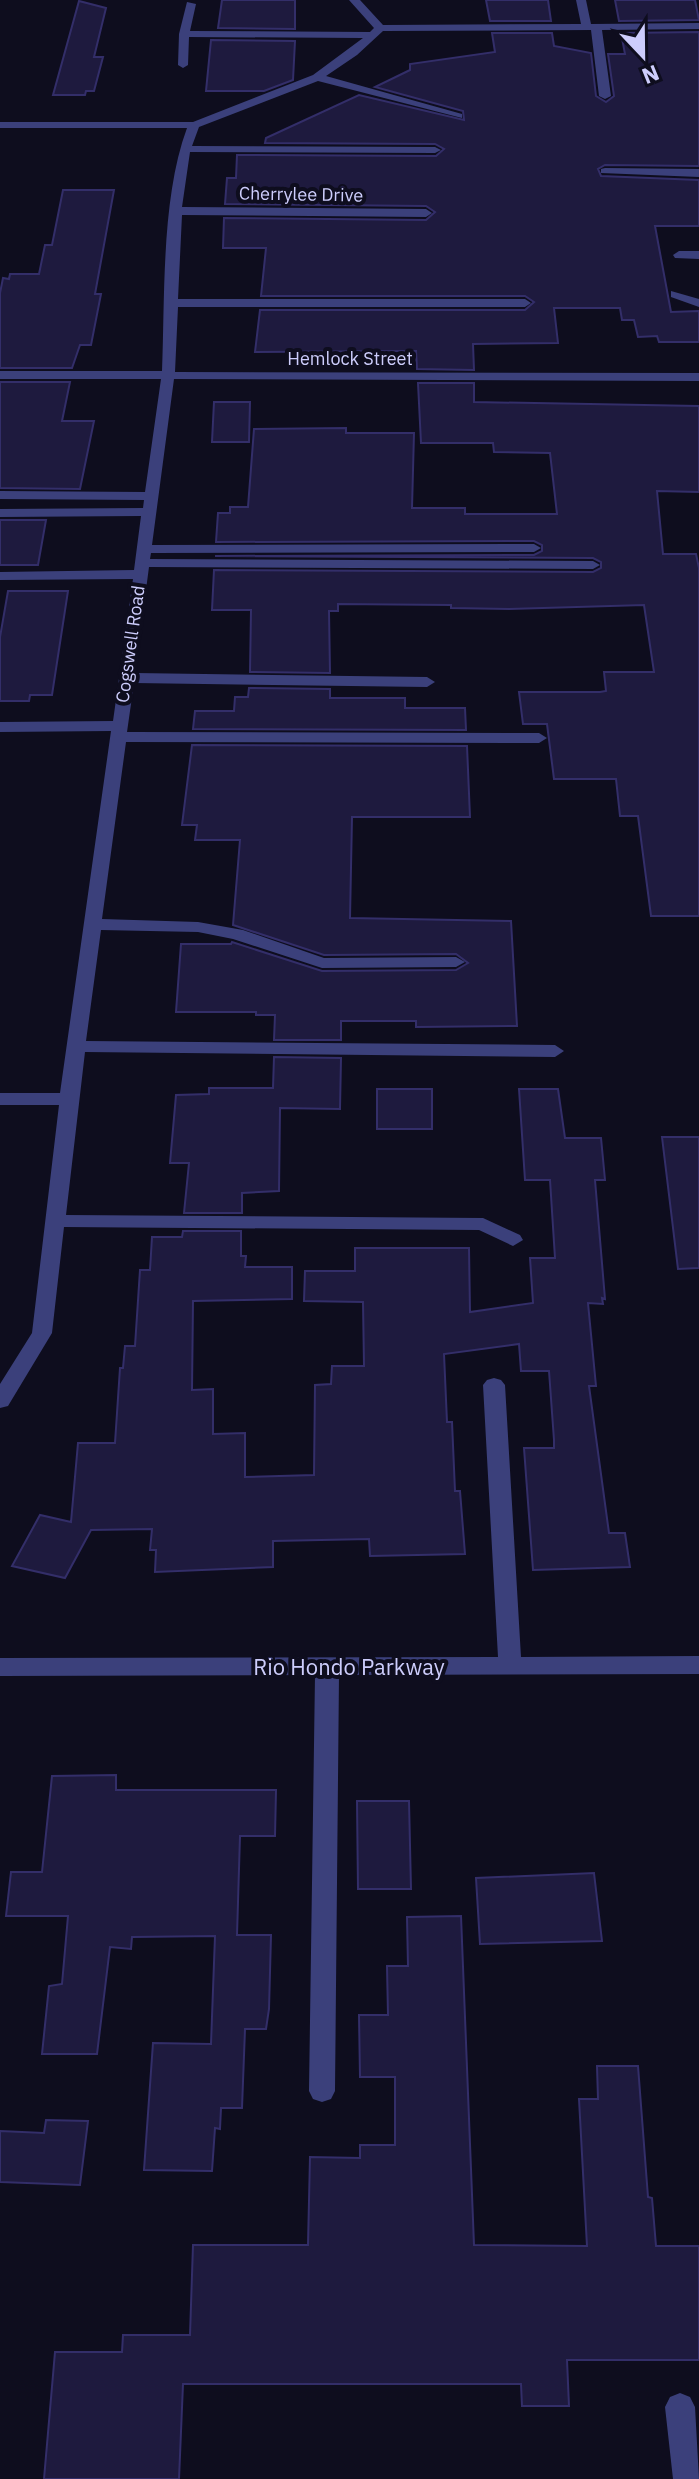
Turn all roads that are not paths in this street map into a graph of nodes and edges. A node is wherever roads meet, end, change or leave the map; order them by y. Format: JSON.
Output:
{"nodes":[{"id":1,"x":354,"y":0,"type":"edge"},
{"id":2,"x":581,"y":0,"type":"edge"},
{"id":3,"x":191,"y":4,"type":"dead end"},
{"id":4,"x":699,"y":26,"type":"edge"},
{"id":5,"x":592,"y":27,"type":"junction"},
{"id":6,"x":376,"y":32,"type":"junction"},
{"id":7,"x":184,"y":34,"type":"junction"},
{"id":8,"x":183,"y":65,"type":"dead end"},
{"id":9,"x":317,"y":77,"type":"junction"},
{"id":10,"x":605,"y":96,"type":"dead end"},
{"id":11,"x":458,"y":116,"type":"dead end"},
{"id":12,"x":0,"y":125,"type":"edge"},
{"id":13,"x":194,"y":125,"type":"junction"},
{"id":14,"x":185,"y":149,"type":"junction"},
{"id":15,"x":435,"y":150,"type":"dead end"},
{"id":16,"x":605,"y":171,"type":"dead end"},
{"id":17,"x":699,"y":173,"type":"edge"},
{"id":18,"x":176,"y":211,"type":"junction"},
{"id":19,"x":426,"y":213,"type":"dead end"},
{"id":20,"x":679,"y":255,"type":"dead end"},
{"id":21,"x":699,"y":255,"type":"edge"},
{"id":22,"x":675,"y":294,"type":"dead end"},
{"id":23,"x":171,"y":303,"type":"junction"},
{"id":24,"x":525,"y":303,"type":"dead end"},
{"id":25,"x":699,"y":303,"type":"edge"},
{"id":26,"x":0,"y":375,"type":"edge"},
{"id":27,"x":168,"y":375,"type":"junction"},
{"id":28,"x":699,"y":377,"type":"edge"},
{"id":29,"x":0,"y":495,"type":"edge"},
{"id":30,"x":151,"y":504,"type":"junction"},
{"id":31,"x":0,"y":513,"type":"edge"},
{"id":32,"x":534,"y":548,"type":"dead end"},
{"id":33,"x":142,"y":562,"type":"junction"},
{"id":34,"x":593,"y":565,"type":"dead end"},
{"id":35,"x":0,"y":576,"type":"edge"},
{"id":36,"x":125,"y":678,"type":"junction"},
{"id":37,"x":427,"y":682,"type":"dead end"},
{"id":38,"x":0,"y":727,"type":"edge"},
{"id":39,"x":118,"y":731,"type":"junction"},
{"id":40,"x":539,"y":738,"type":"dead end"},
{"id":41,"x":92,"y":924,"type":"junction"},
{"id":42,"x":456,"y":962,"type":"dead end"},
{"id":43,"x":76,"y":1046,"type":"junction"},
{"id":44,"x":555,"y":1051,"type":"dead end"},
{"id":45,"x":0,"y":1099,"type":"edge"},
{"id":46,"x":69,"y":1099,"type":"junction"},
{"id":47,"x":55,"y":1221,"type":"junction"},
{"id":48,"x":513,"y":1240,"type":"dead end"},
{"id":49,"x":494,"y":1385,"type":"dead end"},
{"id":50,"x":0,"y":1401,"type":"edge"},
{"id":51,"x":510,"y":1665,"type":"junction"},
{"id":52,"x":699,"y":1665,"type":"edge"},
{"id":53,"x":327,"y":1666,"type":"junction"},
{"id":54,"x":0,"y":1667,"type":"edge"},
{"id":55,"x":322,"y":2091,"type":"dead end"},
{"id":56,"x":680,"y":2407,"type":"dead end"},
{"id":57,"x":688,"y":2479,"type":"edge"}],
"edges":[{"from":1,"to":6,"type":"street"},
{"from":2,"to":5,"type":"street"},
{"from":3,"to":7,"type":"street"},
{"from":4,"to":5,"type":"street"},
{"from":5,"to":6,"type":"street"},
{"from":5,"to":10,"type":"street"},
{"from":6,"to":7,"type":"street"},
{"from":6,"to":9,"type":"street"},
{"from":7,"to":8,"type":"street"},
{"from":9,"to":11,"type":"street"},
{"from":9,"to":13,"type":"street"},
{"from":12,"to":13,"type":"street"},
{"from":13,"to":14,"type":"street","name":"Cogswell Road"},
{"from":14,"to":15,"type":"street"},
{"from":14,"to":18,"type":"street","name":"Cogswell Road"},
{"from":16,"to":17,"type":"street"},
{"from":18,"to":19,"type":"street","name":"Cherrylee Drive"},
{"from":18,"to":23,"type":"street","name":"Cogswell Road"},
{"from":20,"to":21,"type":"street"},
{"from":22,"to":25,"type":"street"},
{"from":23,"to":24,"type":"street"},
{"from":23,"to":27,"type":"street","name":"Cogswell Road"},
{"from":26,"to":27,"type":"street","name":"Hemlock Street"},
{"from":27,"to":28,"type":"street","name":"Hemlock Street"},
{"from":27,"to":30,"type":"street","name":"Cogswell Road"},
{"from":29,"to":30,"type":"street"},
{"from":30,"to":31,"type":"street"},
{"from":30,"to":33,"type":"street","name":"Cogswell Road"},
{"from":32,"to":33,"type":"street"},
{"from":33,"to":34,"type":"street"},
{"from":33,"to":35,"type":"street"},
{"from":33,"to":36,"type":"street","name":"Cogswell Road"},
{"from":36,"to":37,"type":"street"},
{"from":36,"to":39,"type":"street","name":"Cogswell Road"},
{"from":38,"to":39,"type":"street"},
{"from":39,"to":40,"type":"street"},
{"from":39,"to":41,"type":"street","name":"Cogswell Road"},
{"from":41,"to":42,"type":"street"},
{"from":41,"to":43,"type":"street","name":"Cogswell Road"},
{"from":43,"to":44,"type":"street"},
{"from":43,"to":46,"type":"street","name":"Cogswell Road"},
{"from":45,"to":46,"type":"street"},
{"from":46,"to":47,"type":"street","name":"Cogswell Road"},
{"from":47,"to":48,"type":"street"},
{"from":47,"to":50,"type":"street","name":"Cogswell Road"},
{"from":49,"to":51,"type":"street"},
{"from":51,"to":52,"type":"street","name":"Rio Hondo Parkway"},
{"from":51,"to":53,"type":"street","name":"Rio Hondo Parkway"},
{"from":53,"to":54,"type":"street","name":"Rio Hondo Parkway"},
{"from":53,"to":55,"type":"street"},
{"from":56,"to":57,"type":"street"}]}
